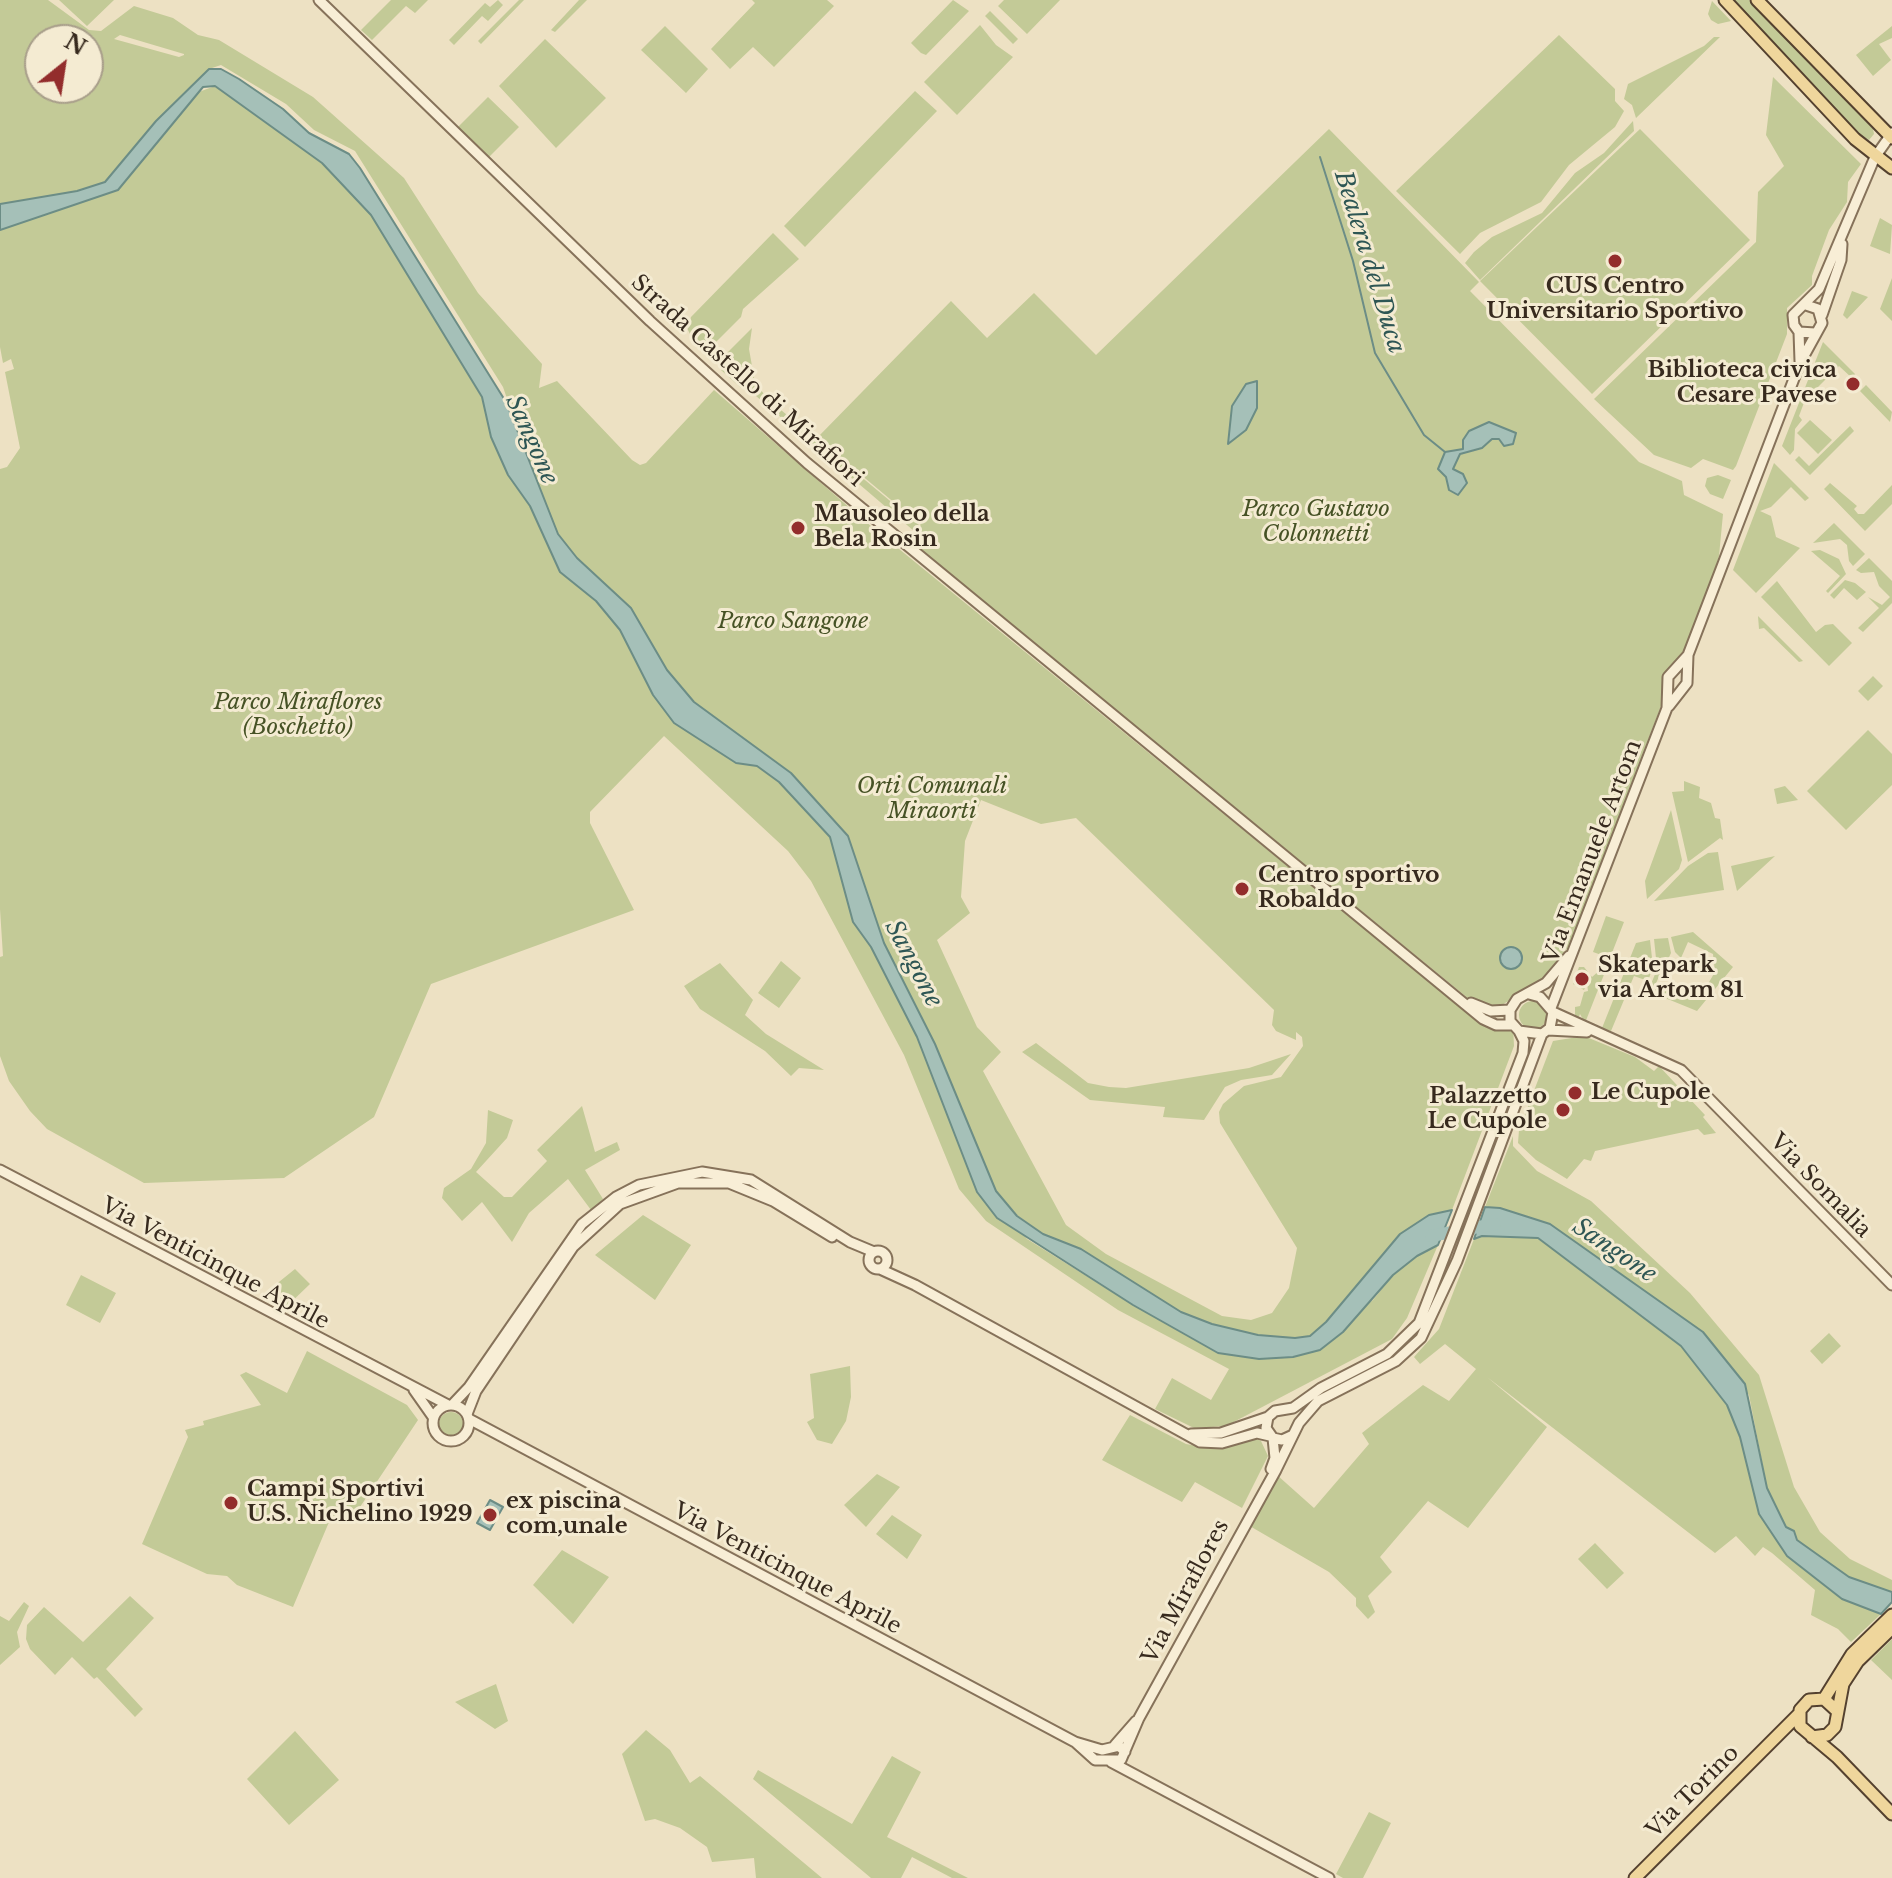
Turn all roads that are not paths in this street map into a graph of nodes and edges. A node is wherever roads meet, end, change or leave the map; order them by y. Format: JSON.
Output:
{"nodes":[{"id":1,"x":319,"y":0,"type":"edge"},
{"id":2,"x":1725,"y":0,"type":"edge"},
{"id":3,"x":1757,"y":0,"type":"edge"},
{"id":4,"x":1891,"y":135,"type":"edge"},
{"id":5,"x":1875,"y":157,"type":"junction"},
{"id":6,"x":1892,"y":168,"type":"edge"},
{"id":7,"x":1842,"y":240,"type":"junction"},
{"id":8,"x":1806,"y":305,"type":"junction"},
{"id":9,"x":1822,"y":315,"type":"junction"},
{"id":10,"x":1799,"y":332,"type":"junction"},
{"id":11,"x":1816,"y":332,"type":"junction"},
{"id":12,"x":1800,"y":363,"type":"junction"},
{"id":13,"x":1688,"y":655,"type":"junction"},
{"id":14,"x":1676,"y":670,"type":"junction"},
{"id":15,"x":1686,"y":676,"type":"junction"},
{"id":16,"x":1676,"y":687,"type":"junction"},
{"id":17,"x":1571,"y":955,"type":"junction"},
{"id":18,"x":1529,"y":994,"type":"junction"},
{"id":19,"x":1458,"y":995,"type":"junction"},
{"id":20,"x":1510,"y":1010,"type":"junction"},
{"id":21,"x":1552,"y":1010,"type":"junction"},
{"id":22,"x":1516,"y":1028,"type":"junction"},
{"id":23,"x":1545,"y":1032,"type":"junction"},
{"id":24,"x":1594,"y":1033,"type":"junction"},
{"id":25,"x":0,"y":1170,"type":"edge"},
{"id":26,"x":872,"y":1254,"type":"junction"},
{"id":27,"x":887,"y":1260,"type":"junction"},
{"id":28,"x":880,"y":1269,"type":"junction"},
{"id":29,"x":915,"y":1285,"type":"junction"},
{"id":30,"x":1892,"y":1285,"type":"edge"},
{"id":31,"x":1430,"y":1313,"type":"junction"},
{"id":32,"x":414,"y":1390,"type":"junction"},
{"id":33,"x":450,"y":1405,"type":"junction"},
{"id":34,"x":1285,"y":1411,"type":"junction"},
{"id":35,"x":433,"y":1417,"type":"junction"},
{"id":36,"x":468,"y":1417,"type":"junction"},
{"id":37,"x":1268,"y":1417,"type":"junction"},
{"id":38,"x":483,"y":1427,"type":"junction"},
{"id":39,"x":1294,"y":1431,"type":"junction"},
{"id":40,"x":467,"y":1432,"type":"junction"},
{"id":41,"x":1178,"y":1432,"type":"junction"},
{"id":42,"x":1272,"y":1437,"type":"junction"},
{"id":43,"x":1266,"y":1483,"type":"junction"},
{"id":44,"x":1892,"y":1615,"type":"edge"},
{"id":45,"x":1892,"y":1628,"type":"edge"},
{"id":46,"x":1866,"y":1648,"type":"junction"},
{"id":47,"x":1824,"y":1699,"type":"junction"},
{"id":48,"x":1836,"y":1710,"type":"junction"},
{"id":49,"x":1139,"y":1718,"type":"junction"},
{"id":50,"x":1798,"y":1718,"type":"junction"},
{"id":51,"x":1830,"y":1734,"type":"junction"},
{"id":52,"x":1812,"y":1737,"type":"junction"},
{"id":53,"x":1115,"y":1745,"type":"junction"},
{"id":54,"x":1125,"y":1752,"type":"junction"},
{"id":55,"x":1093,"y":1753,"type":"junction"},
{"id":56,"x":1837,"y":1757,"type":"junction"},
{"id":57,"x":1111,"y":1762,"type":"junction"},
{"id":58,"x":1136,"y":1774,"type":"junction"},
{"id":59,"x":1892,"y":1814,"type":"edge"},
{"id":60,"x":1329,"y":1878,"type":"edge"},
{"id":61,"x":1635,"y":1878,"type":"edge"}],
"edges":[{"from":1,"to":19,"type":"street","name":"Strada Castello di Mirafiori"},
{"from":2,"to":5,"type":"main road"},
{"from":3,"to":4,"type":"main road"},
{"from":4,"to":5,"type":"street"},
{"from":5,"to":6,"type":"main road"},
{"from":5,"to":7,"type":"street"},
{"from":7,"to":8,"type":"street"},
{"from":7,"to":9,"type":"street"},
{"from":8,"to":9,"type":"street"},
{"from":8,"to":10,"type":"street"},
{"from":9,"to":11,"type":"street"},
{"from":10,"to":11,"type":"street"},
{"from":10,"to":12,"type":"street"},
{"from":11,"to":12,"type":"street"},
{"from":12,"to":13,"type":"street"},
{"from":13,"to":14,"type":"street"},
{"from":13,"to":15,"type":"street"},
{"from":14,"to":15,"type":"street"},
{"from":14,"to":16,"type":"street"},
{"from":15,"to":16,"type":"street"},
{"from":16,"to":17,"type":"street","name":"Via Emanuele Artom"},
{"from":17,"to":18,"type":"street"},
{"from":17,"to":21,"type":"street","name":"Via Emanuele Artom"},
{"from":18,"to":20,"type":"street"},
{"from":18,"to":21,"type":"street"},
{"from":19,"to":20,"type":"street"},
{"from":19,"to":22,"type":"street","name":"Strada Castello di Mirafiori"},
{"from":20,"to":22,"type":"street"},
{"from":21,"to":23,"type":"street"},
{"from":21,"to":24,"type":"street"},
{"from":22,"to":23,"type":"street"},
{"from":22,"to":31,"type":"street"},
{"from":23,"to":24,"type":"street"},
{"from":23,"to":31,"type":"street"},
{"from":24,"to":30,"type":"street","name":"Via Somalia"},
{"from":25,"to":32,"type":"street","name":"Via Venticinque Aprile"},
{"from":26,"to":27,"type":"street"},
{"from":26,"to":28,"type":"street"},
{"from":26,"to":33,"type":"street"},
{"from":26,"to":36,"type":"street"},
{"from":27,"to":28,"type":"street"},
{"from":27,"to":29,"type":"street"},
{"from":28,"to":29,"type":"street"},
{"from":29,"to":41,"type":"street"},
{"from":31,"to":34,"type":"street"},
{"from":31,"to":39,"type":"street","name":"Via Miraflores"},
{"from":32,"to":33,"type":"street","name":"Via Venticinque Aprile"},
{"from":32,"to":35,"type":"street","name":"Via Venticinque Aprile"},
{"from":33,"to":35,"type":"street"},
{"from":33,"to":36,"type":"street"},
{"from":34,"to":37,"type":"street"},
{"from":34,"to":39,"type":"street"},
{"from":35,"to":40,"type":"street"},
{"from":36,"to":38,"type":"street","name":"Via Venticinque Aprile"},
{"from":36,"to":40,"type":"street"},
{"from":37,"to":41,"type":"street"},
{"from":37,"to":42,"type":"street"},
{"from":38,"to":40,"type":"street"},
{"from":38,"to":55,"type":"street","name":"Via Venticinque Aprile"},
{"from":39,"to":42,"type":"street"},
{"from":39,"to":43,"type":"street","name":"Via Miraflores"},
{"from":41,"to":42,"type":"street"},
{"from":42,"to":43,"type":"street","name":"Via Miraflores"},
{"from":43,"to":49,"type":"street","name":"Via Miraflores"},
{"from":44,"to":46,"type":"main road"},
{"from":45,"to":46,"type":"main road"},
{"from":46,"to":47,"type":"main road"},
{"from":46,"to":48,"type":"main road"},
{"from":47,"to":48,"type":"main road"},
{"from":47,"to":50,"type":"main road"},
{"from":48,"to":51,"type":"main road"},
{"from":49,"to":53,"type":"street","name":"Via Miraflores"},
{"from":49,"to":54,"type":"street","name":"Via Miraflores"},
{"from":50,"to":52,"type":"main road"},
{"from":50,"to":61,"type":"main road","name":"Via Torino"},
{"from":51,"to":52,"type":"main road"},
{"from":51,"to":56,"type":"main road"},
{"from":52,"to":56,"type":"main road"},
{"from":53,"to":54,"type":"street"},
{"from":53,"to":55,"type":"street"},
{"from":54,"to":57,"type":"street"},
{"from":54,"to":58,"type":"street"},
{"from":55,"to":57,"type":"street","name":"Via Venticinque Aprile"},
{"from":56,"to":59,"type":"main road"},
{"from":57,"to":58,"type":"street"},
{"from":58,"to":60,"type":"street"}]}
